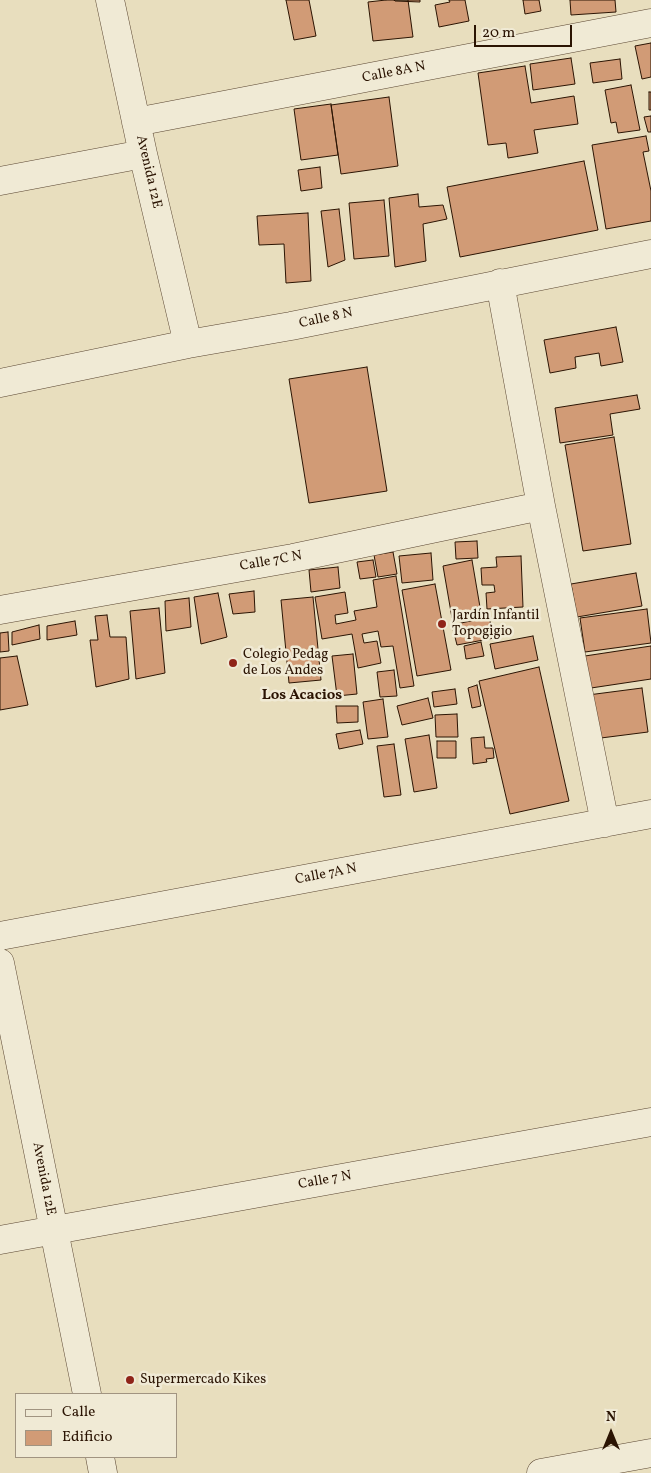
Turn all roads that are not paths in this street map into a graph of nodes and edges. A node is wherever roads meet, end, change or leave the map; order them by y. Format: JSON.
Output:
{"nodes":[{"id":1,"x":110,"y":0,"type":"edge"},
{"id":2,"x":651,"y":24,"type":"edge"},
{"id":3,"x":136,"y":122,"type":"junction"},
{"id":4,"x":143,"y":154,"type":"junction"},
{"id":5,"x":0,"y":181,"type":"edge"},
{"id":6,"x":651,"y":254,"type":"edge"},
{"id":7,"x":500,"y":283,"type":"junction"},
{"id":8,"x":188,"y":344,"type":"junction"},
{"id":9,"x":0,"y":383,"type":"edge"},
{"id":10,"x":541,"y":506,"type":"junction"},
{"id":11,"x":0,"y":610,"type":"edge"},
{"id":12,"x":651,"y":814,"type":"edge"},
{"id":13,"x":605,"y":823,"type":"junction"},
{"id":14,"x":0,"y":936,"type":"edge"},
{"id":15,"x":0,"y":964,"type":"edge"},
{"id":16,"x":651,"y":1122,"type":"edge"},
{"id":17,"x":54,"y":1230,"type":"junction"},
{"id":18,"x":0,"y":1240,"type":"edge"},
{"id":19,"x":87,"y":1393,"type":"edge"},
{"id":20,"x":651,"y":1453,"type":"edge"},
{"id":21,"x":100,"y":1458,"type":"edge"},
{"id":22,"x":103,"y":1473,"type":"edge"},
{"id":23,"x":541,"y":1473,"type":"edge"}],
"edges":[{"from":1,"to":3,"type":"street","name":"Avenida 12E"},
{"from":2,"to":3,"type":"street","name":"Calle 8A N"},
{"from":3,"to":4,"type":"street","name":"Avenida 12E"},
{"from":4,"to":5,"type":"street"},
{"from":4,"to":8,"type":"street","name":"Avenida 12E"},
{"from":6,"to":7,"type":"street","name":"Calle 8 N"},
{"from":7,"to":8,"type":"street","name":"Calle 8 N"},
{"from":7,"to":10,"type":"street"},
{"from":8,"to":9,"type":"street","name":"Calle 8 N"},
{"from":10,"to":11,"type":"street","name":"Calle 7C N"},
{"from":10,"to":13,"type":"street"},
{"from":12,"to":13,"type":"street","name":"Calle 7A N"},
{"from":13,"to":14,"type":"street","name":"Calle 7A N"},
{"from":15,"to":17,"type":"street","name":"Avenida 12E"},
{"from":16,"to":17,"type":"street","name":"Calle 7 N"},
{"from":17,"to":18,"type":"street","name":"Calle 7 N"},
{"from":17,"to":19,"type":"street","name":"Avenida 12E"},
{"from":20,"to":23,"type":"street"},
{"from":21,"to":22,"type":"street"}]}
